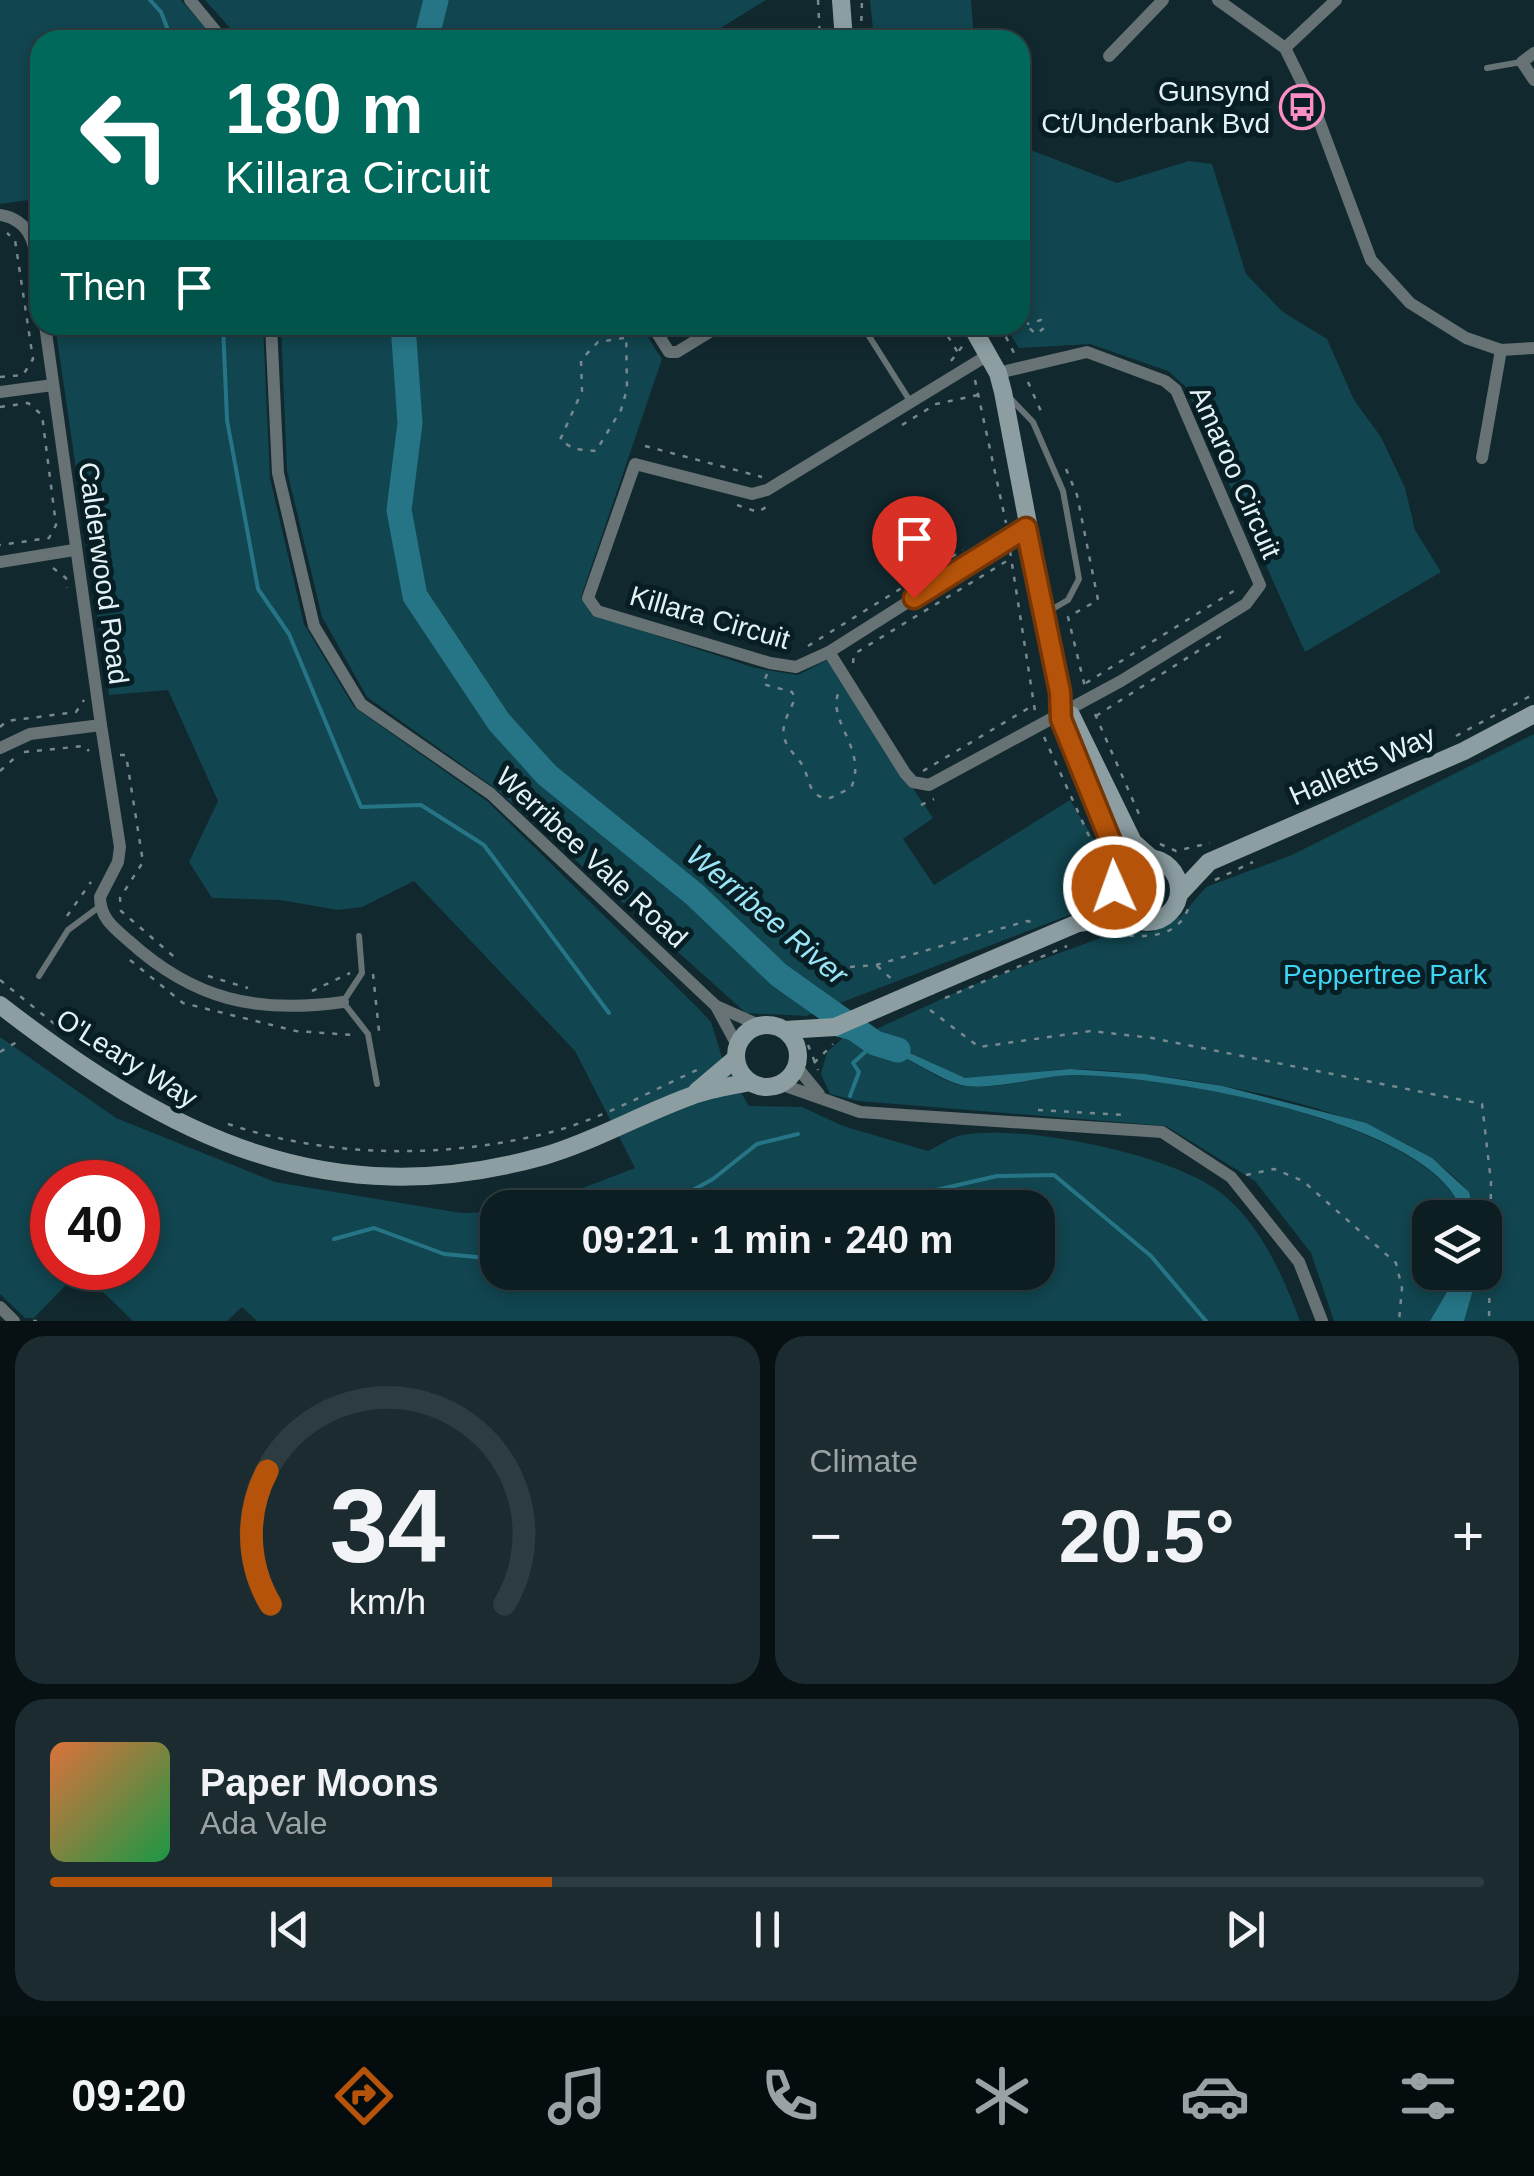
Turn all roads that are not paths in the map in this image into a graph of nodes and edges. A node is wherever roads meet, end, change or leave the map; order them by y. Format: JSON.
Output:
{"nodes":[{"id":1,"x":190,"y":0,"type":"edge"},
{"id":2,"x":841,"y":0,"type":"edge"},
{"id":3,"x":1163,"y":0,"type":"edge"},
{"id":4,"x":1218,"y":0,"type":"edge"},
{"id":5,"x":1336,"y":0,"type":"edge"},
{"id":6,"x":215,"y":30,"type":"edge"},
{"id":7,"x":843,"y":30,"type":"edge"},
{"id":8,"x":1285,"y":48,"type":"junction"},
{"id":9,"x":1534,"y":53,"type":"edge"},
{"id":10,"x":1109,"y":56,"type":"dead end"},
{"id":11,"x":1522,"y":62,"type":"junction"},
{"id":12,"x":1487,"y":68,"type":"dead end"},
{"id":13,"x":1534,"y":80,"type":"edge"},
{"id":14,"x":0,"y":215,"type":"edge"},
{"id":15,"x":30,"y":236,"type":"edge"},
{"id":16,"x":46,"y":335,"type":"edge"},
{"id":17,"x":271,"y":335,"type":"edge"},
{"id":18,"x":658,"y":335,"type":"edge"},
{"id":19,"x":705,"y":335,"type":"edge"},
{"id":20,"x":868,"y":335,"type":"edge"},
{"id":21,"x":977,"y":335,"type":"edge"},
{"id":22,"x":1534,"y":348,"type":"edge"},
{"id":23,"x":1501,"y":350,"type":"junction"},
{"id":24,"x":988,"y":355,"type":"junction"},
{"id":25,"x":998,"y":373,"type":"junction"},
{"id":26,"x":53,"y":386,"type":"junction"},
{"id":27,"x":0,"y":392,"type":"edge"},
{"id":28,"x":1003,"y":392,"type":"junction"},
{"id":29,"x":910,"y":401,"type":"junction"},
{"id":30,"x":1482,"y":458,"type":"dead end"},
{"id":31,"x":1026,"y":528,"type":"junction"},
{"id":32,"x":74,"y":550,"type":"junction"},
{"id":33,"x":0,"y":562,"type":"edge"},
{"id":34,"x":1042,"y":612,"type":"junction"},
{"id":35,"x":829,"y":652,"type":"junction"},
{"id":36,"x":1063,"y":705,"type":"junction"},
{"id":37,"x":1534,"y":714,"type":"edge"},
{"id":38,"x":101,"y":725,"type":"junction"},
{"id":39,"x":0,"y":748,"type":"edge"},
{"id":40,"x":1210,"y":853,"type":"junction"},
{"id":41,"x":1151,"y":858,"type":"junction"},
{"id":42,"x":1169,"y":866,"type":"junction"},
{"id":43,"x":1122,"y":869,"type":"junction"},
{"id":44,"x":1114,"y":887,"type":"junction"},
{"id":45,"x":1184,"y":899,"type":"junction"},
{"id":46,"x":100,"y":906,"type":"junction"},
{"id":47,"x":1126,"y":916,"type":"junction"},
{"id":48,"x":1084,"y":921,"type":"junction"},
{"id":49,"x":359,"y":936,"type":"dead end"},
{"id":50,"x":39,"y":976,"type":"dead end"},
{"id":51,"x":343,"y":1002,"type":"junction"},
{"id":52,"x":0,"y":1005,"type":"edge"},
{"id":53,"x":716,"y":1006,"type":"junction"},
{"id":54,"x":759,"y":1025,"type":"junction"},
{"id":55,"x":785,"y":1030,"type":"junction"},
{"id":56,"x":836,"y":1034,"type":"junction"},
{"id":57,"x":737,"y":1051,"type":"junction"},
{"id":58,"x":808,"y":1064,"type":"junction"},
{"id":59,"x":750,"y":1082,"type":"junction"},
{"id":60,"x":377,"y":1084,"type":"dead end"},
{"id":61,"x":780,"y":1084,"type":"junction"},
{"id":62,"x":819,"y":1094,"type":"junction"},
{"id":63,"x":693,"y":1095,"type":"junction"},
{"id":64,"x":0,"y":1307,"type":"edge"},
{"id":65,"x":14,"y":1321,"type":"edge"},
{"id":66,"x":1322,"y":1321,"type":"edge"}],
"edges":[{"from":1,"to":6,"type":"street"},
{"from":2,"to":7,"type":"street"},
{"from":3,"to":10,"type":"street"},
{"from":4,"to":8,"type":"street"},
{"from":5,"to":8,"type":"street"},
{"from":8,"to":23,"type":"street"},
{"from":9,"to":11,"type":"street"},
{"from":11,"to":12,"type":"lane"},
{"from":11,"to":13,"type":"street"},
{"from":14,"to":15,"type":"street"},
{"from":16,"to":26,"type":"street","name":"Calderwood Road"},
{"from":17,"to":53,"type":"street","name":"Werribee Vale Road"},
{"from":18,"to":19,"type":"street"},
{"from":20,"to":29,"type":"lane"},
{"from":21,"to":24,"type":"street"},
{"from":22,"to":23,"type":"street"},
{"from":23,"to":30,"type":"street"},
{"from":24,"to":25,"type":"street"},
{"from":24,"to":29,"type":"street","name":"Killara Circuit"},
{"from":25,"to":28,"type":"street"},
{"from":25,"to":36,"type":"street","name":"Amaroo Circuit"},
{"from":26,"to":27,"type":"street"},
{"from":26,"to":32,"type":"street","name":"Calderwood Road"},
{"from":28,"to":31,"type":"street"},
{"from":28,"to":34,"type":"lane"},
{"from":29,"to":35,"type":"street","name":"Killara Circuit"},
{"from":31,"to":34,"type":"street"},
{"from":31,"to":35,"type":"street","name":"Killara Circuit"},
{"from":32,"to":33,"type":"street"},
{"from":32,"to":38,"type":"street","name":"Calderwood Road"},
{"from":34,"to":36,"type":"street"},
{"from":35,"to":36,"type":"street"},
{"from":36,"to":41,"type":"street"},
{"from":36,"to":43,"type":"street"},
{"from":37,"to":40,"type":"street","name":"Halletts Way"},
{"from":38,"to":39,"type":"street","name":"Calderwood Road"},
{"from":38,"to":46,"type":"street"},
{"from":40,"to":42,"type":"street","name":"Halletts Way"},
{"from":40,"to":45,"type":"street","name":"Halletts Way"},
{"from":41,"to":42,"type":"street"},
{"from":41,"to":43,"type":"street"},
{"from":42,"to":45,"type":"street"},
{"from":43,"to":44,"type":"street"},
{"from":44,"to":47,"type":"street"},
{"from":44,"to":48,"type":"street"},
{"from":45,"to":47,"type":"street"},
{"from":46,"to":50,"type":"lane"},
{"from":46,"to":51,"type":"street"},
{"from":47,"to":48,"type":"street"},
{"from":48,"to":56,"type":"street","bridge":true},
{"from":49,"to":51,"type":"lane"},
{"from":51,"to":60,"type":"lane"},
{"from":52,"to":63,"type":"street","name":"O'Leary Way"},
{"from":53,"to":54,"type":"street","name":"Werribee Vale Road"},
{"from":53,"to":57,"type":"street","name":"Werribee Vale Road"},
{"from":54,"to":55,"type":"street"},
{"from":54,"to":57,"type":"street"},
{"from":55,"to":56,"type":"street"},
{"from":55,"to":58,"type":"street"},
{"from":56,"to":58,"type":"street"},
{"from":57,"to":59,"type":"street"},
{"from":57,"to":63,"type":"street","name":"O'Leary Way"},
{"from":58,"to":61,"type":"street"},
{"from":58,"to":62,"type":"street"},
{"from":59,"to":61,"type":"street"},
{"from":59,"to":63,"type":"street","name":"O'Leary Way"},
{"from":61,"to":62,"type":"street"},
{"from":62,"to":66,"type":"street"},
{"from":64,"to":65,"type":"street"}]}
